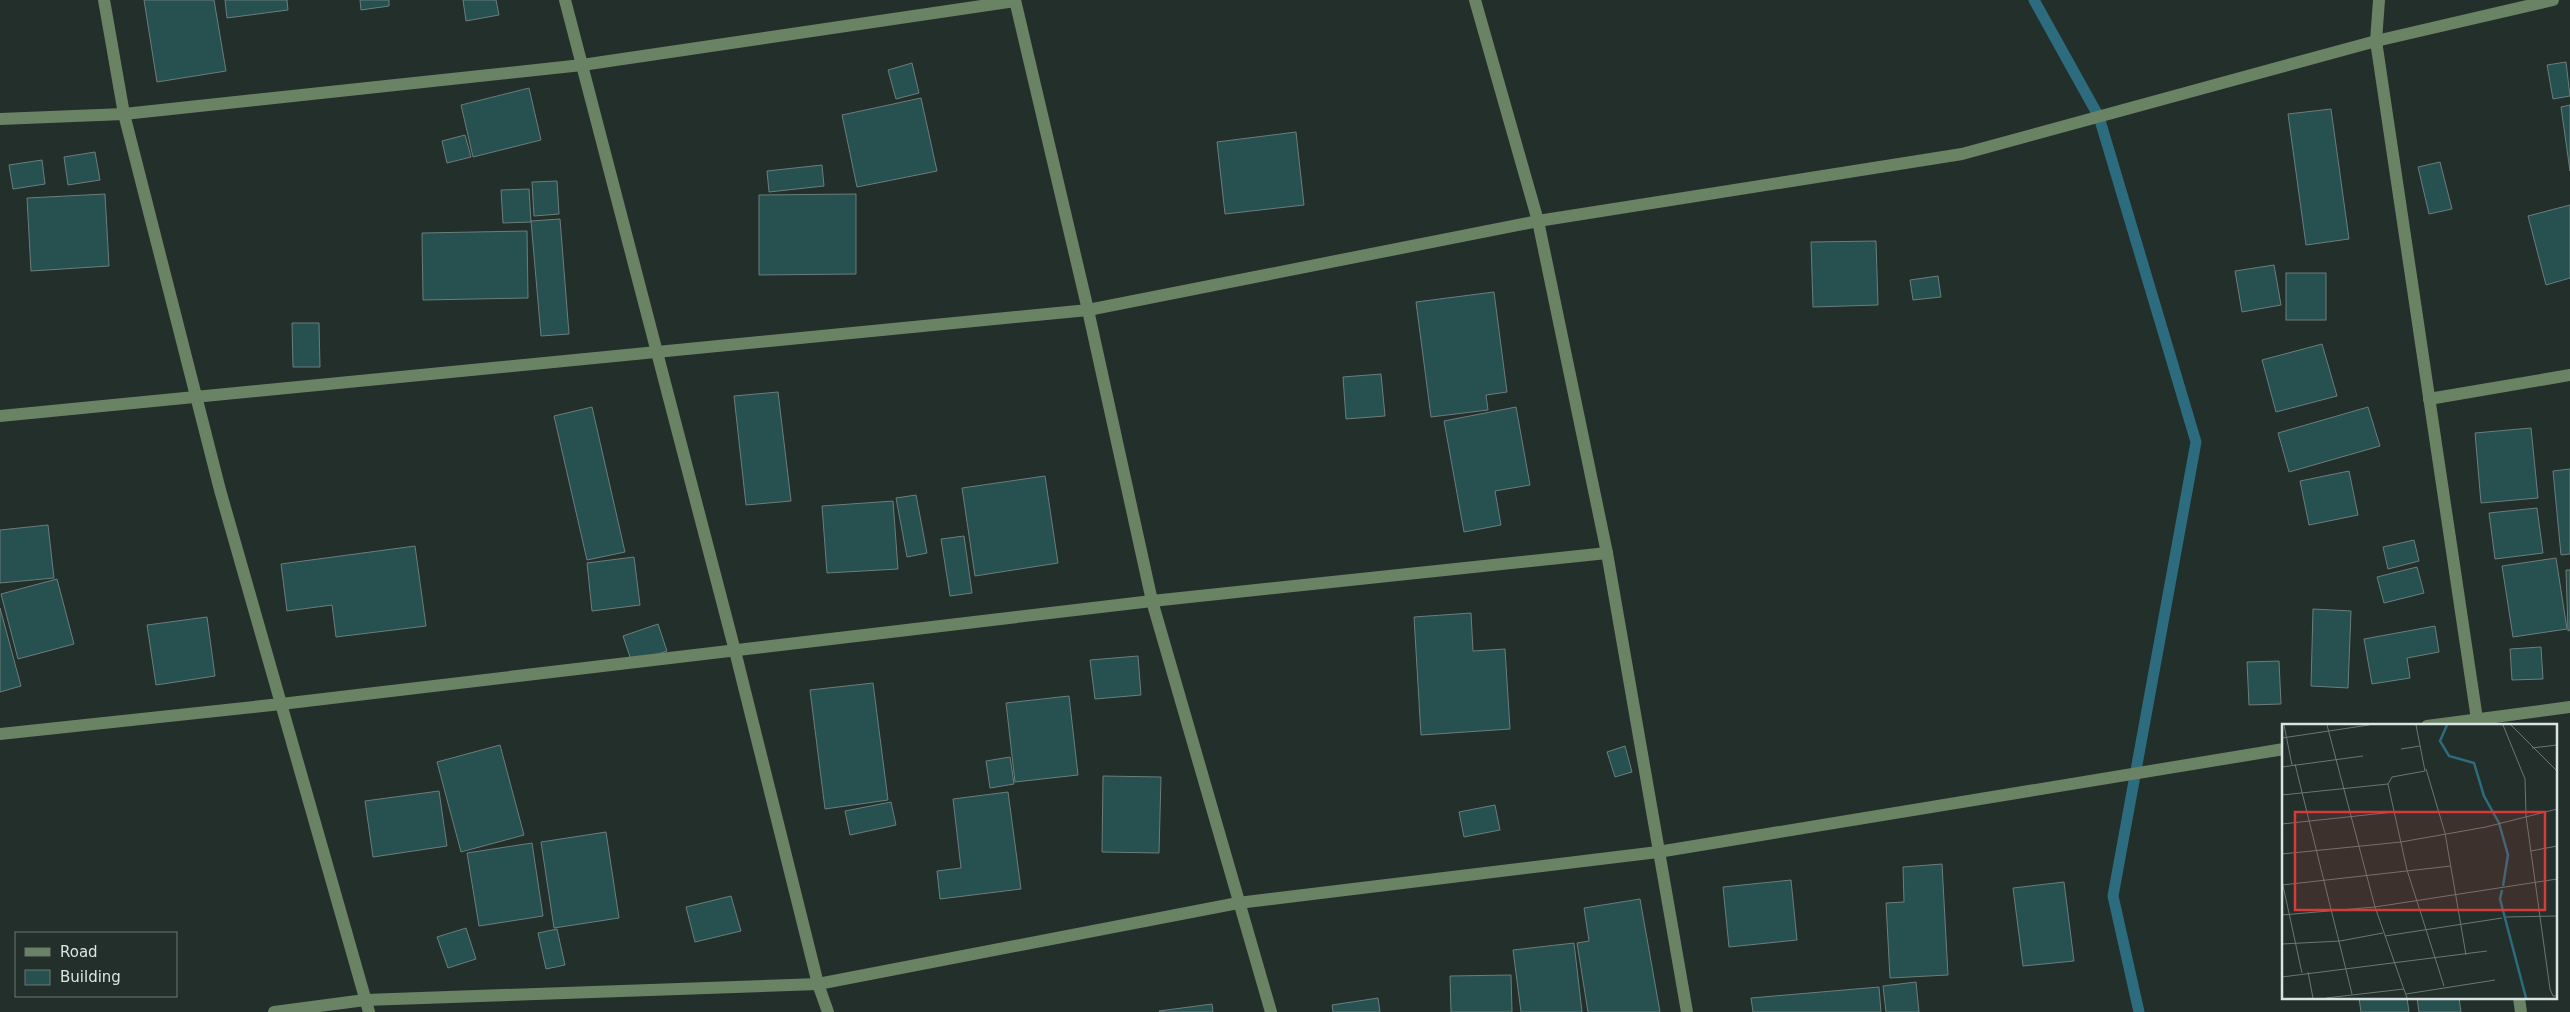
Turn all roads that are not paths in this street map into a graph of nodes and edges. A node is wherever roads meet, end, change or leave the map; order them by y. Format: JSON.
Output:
{"nodes":[{"id":1,"x":104,"y":0,"type":"edge"},
{"id":2,"x":565,"y":0,"type":"edge"},
{"id":3,"x":1015,"y":0,"type":"edge"},
{"id":4,"x":1475,"y":0,"type":"edge"},
{"id":5,"x":2380,"y":0,"type":"edge"},
{"id":6,"x":2553,"y":0,"type":"edge"},
{"id":7,"x":2376,"y":41,"type":"junction"},
{"id":8,"x":582,"y":65,"type":"junction"},
{"id":9,"x":124,"y":114,"type":"junction"},
{"id":10,"x":0,"y":119,"type":"edge"},
{"id":11,"x":1538,"y":221,"type":"junction"},
{"id":12,"x":1088,"y":310,"type":"junction"},
{"id":13,"x":657,"y":352,"type":"junction"},
{"id":14,"x":2570,"y":376,"type":"edge"},
{"id":15,"x":197,"y":397,"type":"junction"},
{"id":16,"x":2429,"y":399,"type":"junction"},
{"id":17,"x":0,"y":416,"type":"edge"},
{"id":18,"x":1607,"y":553,"type":"junction"},
{"id":19,"x":1152,"y":601,"type":"junction"},
{"id":20,"x":735,"y":651,"type":"junction"},
{"id":21,"x":280,"y":704,"type":"junction"},
{"id":22,"x":2570,"y":707,"type":"edge"},
{"id":23,"x":2477,"y":722,"type":"edge"},
{"id":24,"x":2452,"y":724,"type":"edge"},
{"id":25,"x":0,"y":734,"type":"edge"},
{"id":26,"x":2282,"y":749,"type":"edge"},
{"id":27,"x":1658,"y":852,"type":"junction"},
{"id":28,"x":1238,"y":903,"type":"junction"},
{"id":29,"x":818,"y":984,"type":"junction"},
{"id":30,"x":367,"y":1006,"type":"edge"},
{"id":31,"x":274,"y":1012,"type":"edge"},
{"id":32,"x":828,"y":1012,"type":"edge"},
{"id":33,"x":1271,"y":1012,"type":"edge"},
{"id":34,"x":1687,"y":1012,"type":"edge"}],
"edges":[{"from":1,"to":9,"type":"street"},
{"from":2,"to":8,"type":"street"},
{"from":3,"to":8,"type":"street"},
{"from":3,"to":12,"type":"street"},
{"from":4,"to":11,"type":"street"},
{"from":5,"to":7,"type":"street"},
{"from":6,"to":7,"type":"street"},
{"from":7,"to":11,"type":"street"},
{"from":7,"to":16,"type":"street"},
{"from":8,"to":9,"type":"street"},
{"from":8,"to":13,"type":"street"},
{"from":9,"to":10,"type":"street"},
{"from":9,"to":15,"type":"street"},
{"from":11,"to":12,"type":"street"},
{"from":11,"to":18,"type":"street"},
{"from":12,"to":13,"type":"street"},
{"from":12,"to":19,"type":"street"},
{"from":13,"to":15,"type":"street"},
{"from":13,"to":20,"type":"street"},
{"from":14,"to":16,"type":"street"},
{"from":15,"to":17,"type":"street"},
{"from":15,"to":21,"type":"street"},
{"from":16,"to":23,"type":"street"},
{"from":18,"to":19,"type":"street"},
{"from":18,"to":27,"type":"street"},
{"from":19,"to":20,"type":"street"},
{"from":19,"to":28,"type":"street"},
{"from":20,"to":21,"type":"street"},
{"from":20,"to":29,"type":"street"},
{"from":21,"to":25,"type":"street"},
{"from":21,"to":30,"type":"street"},
{"from":22,"to":23,"type":"street"},
{"from":23,"to":24,"type":"street"},
{"from":26,"to":27,"type":"street"},
{"from":27,"to":28,"type":"street"},
{"from":27,"to":34,"type":"street"},
{"from":28,"to":29,"type":"street"},
{"from":28,"to":33,"type":"street"},
{"from":29,"to":30,"type":"street"},
{"from":29,"to":32,"type":"street"},
{"from":30,"to":31,"type":"street"}]}
